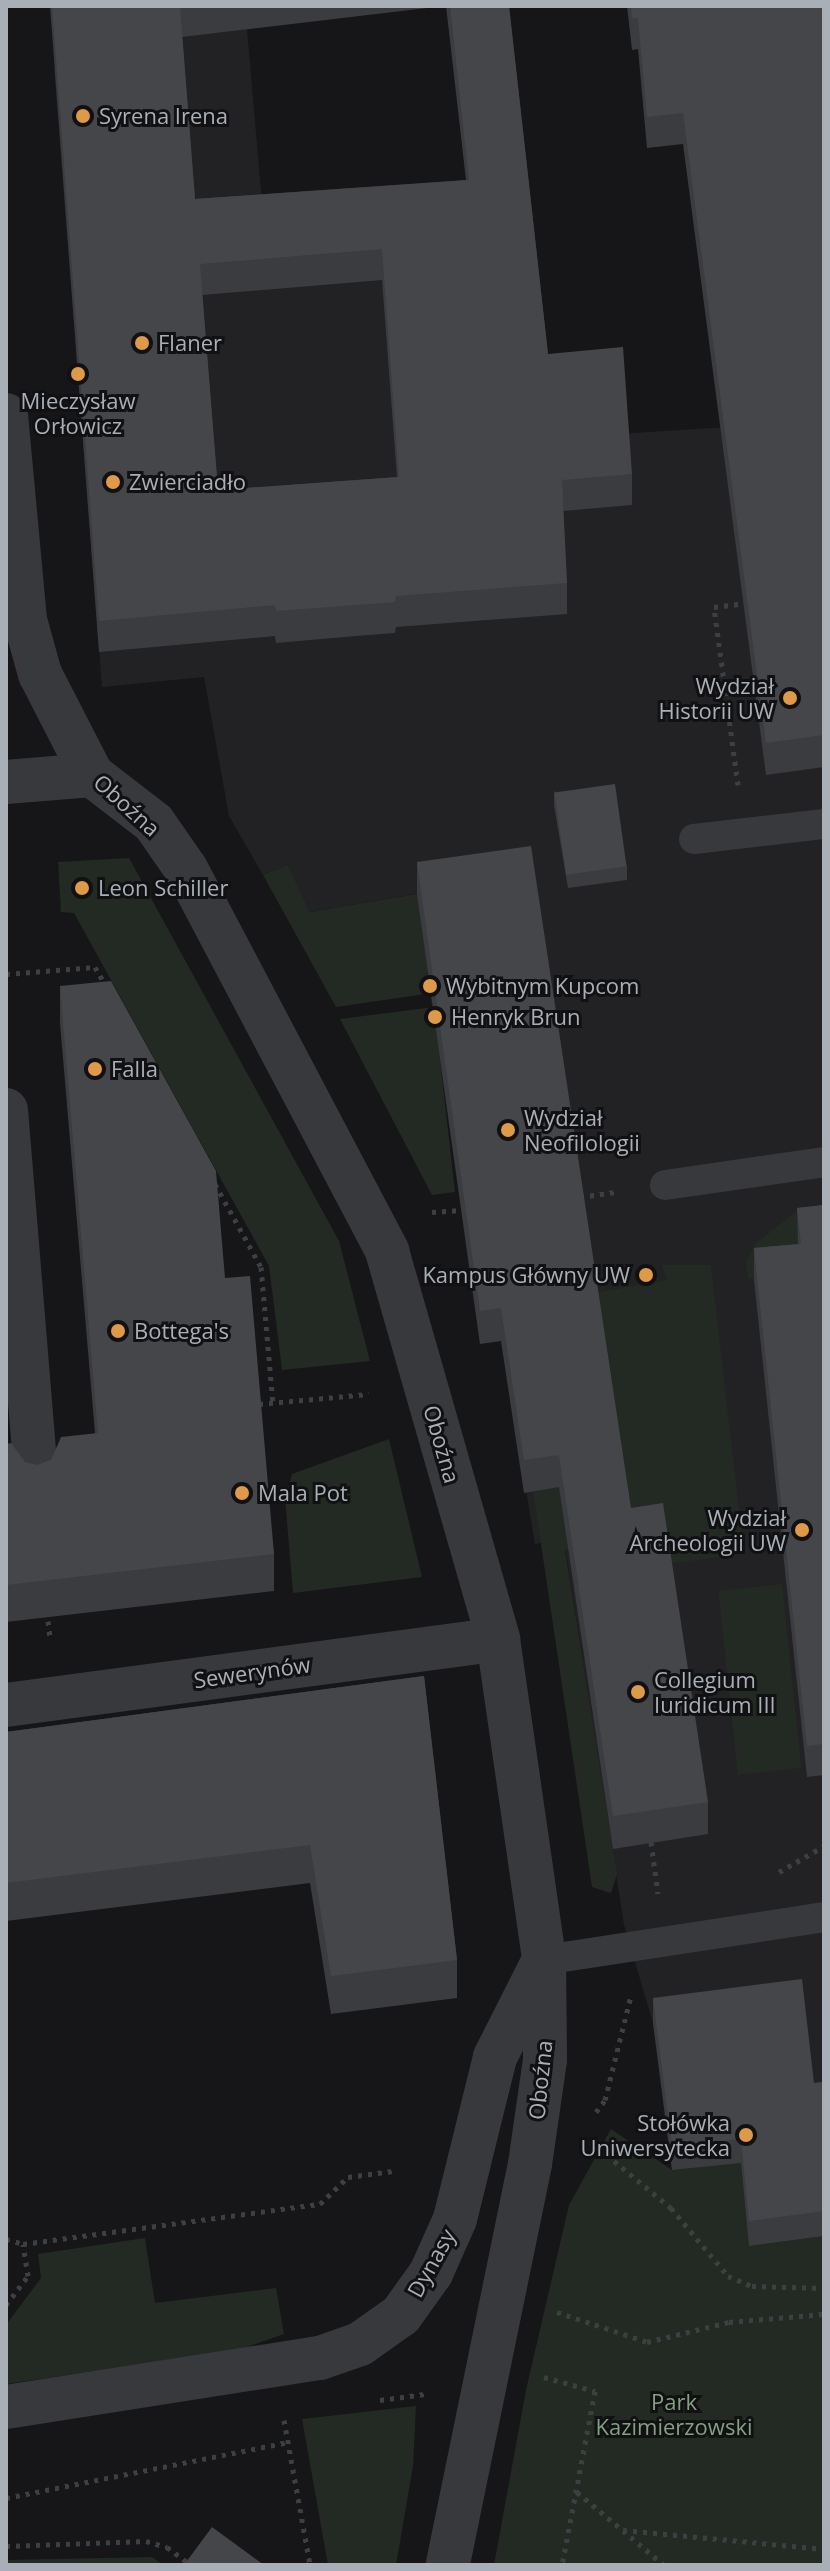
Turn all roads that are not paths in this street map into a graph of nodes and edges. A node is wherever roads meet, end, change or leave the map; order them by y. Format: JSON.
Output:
{"nodes":[{"id":1,"x":6,"y":415,"type":"edge"},
{"id":2,"x":92,"y":775,"type":"junction"},
{"id":3,"x":6,"y":782,"type":"edge"},
{"id":4,"x":824,"y":824,"type":"edge"},
{"id":5,"x":694,"y":839,"type":"dead end"},
{"id":6,"x":6,"y":1110,"type":"edge"},
{"id":7,"x":824,"y":1162,"type":"edge"},
{"id":8,"x":665,"y":1185,"type":"dead end"},
{"id":9,"x":36,"y":1477,"type":"edge"},
{"id":10,"x":498,"y":1639,"type":"junction"},
{"id":11,"x":6,"y":1705,"type":"edge"},
{"id":12,"x":824,"y":1917,"type":"edge"},
{"id":13,"x":544,"y":1960,"type":"junction"},
{"id":14,"x":6,"y":2407,"type":"edge"},
{"id":15,"x":448,"y":2565,"type":"edge"}],
"edges":[{"from":1,"to":2,"type":"street","name":"Oboźna"},
{"from":2,"to":3,"type":"street"},
{"from":2,"to":10,"type":"street","name":"Oboźna"},
{"from":4,"to":5,"type":"lane"},
{"from":6,"to":9,"type":"street"},
{"from":7,"to":8,"type":"lane"},
{"from":10,"to":11,"type":"street","name":"Sewerynów"},
{"from":10,"to":13,"type":"street","name":"Oboźna"},
{"from":12,"to":13,"type":"lane"},
{"from":13,"to":14,"type":"street","name":"Dynasy"},
{"from":13,"to":15,"type":"street","name":"Oboźna"}]}
